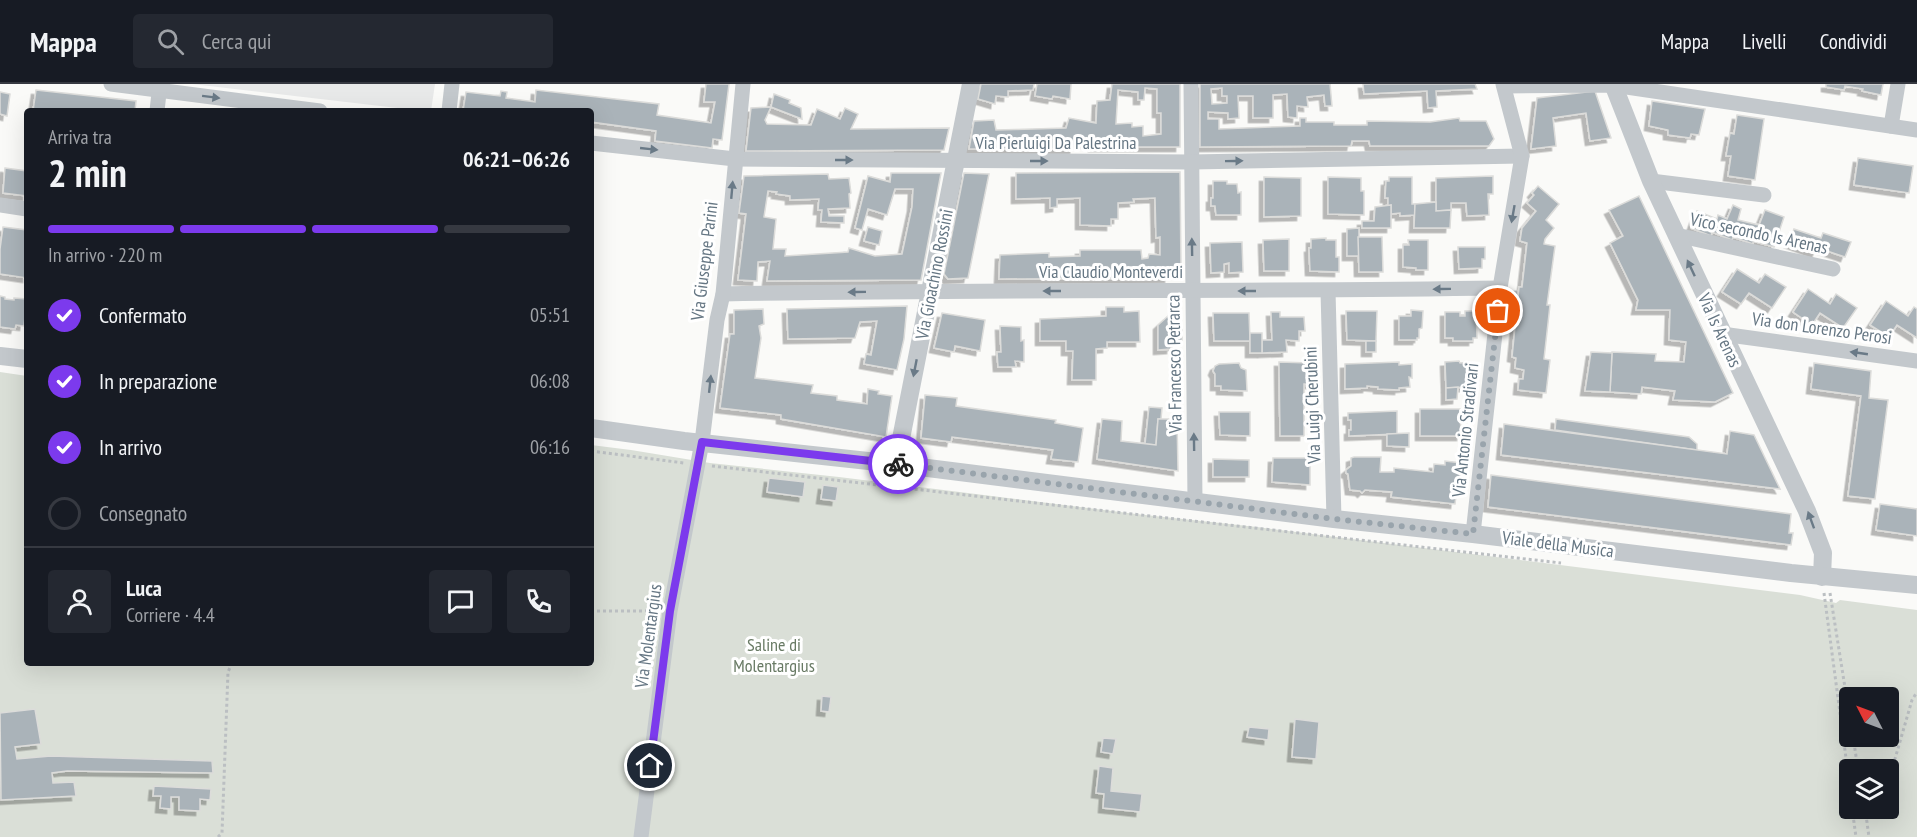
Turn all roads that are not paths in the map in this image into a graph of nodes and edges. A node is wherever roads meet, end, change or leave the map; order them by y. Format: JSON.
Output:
{"nodes":[{"id":1,"x":111,"y":84,"type":"edge"},
{"id":2,"x":452,"y":84,"type":"edge"},
{"id":3,"x":743,"y":84,"type":"edge"},
{"id":4,"x":971,"y":84,"type":"edge"},
{"id":5,"x":1191,"y":84,"type":"edge"},
{"id":6,"x":1613,"y":84,"type":"edge"},
{"id":7,"x":1898,"y":84,"type":"edge"},
{"id":8,"x":1503,"y":85,"type":"edge"},
{"id":9,"x":159,"y":87,"type":"edge"},
{"id":10,"x":157,"y":108,"type":"edge"},
{"id":11,"x":300,"y":108,"type":"edge"},
{"id":12,"x":449,"y":108,"type":"edge"},
{"id":13,"x":1891,"y":126,"type":"junction"},
{"id":14,"x":1917,"y":130,"type":"edge"},
{"id":15,"x":594,"y":143,"type":"edge"},
{"id":16,"x":1522,"y":156,"type":"junction"},
{"id":17,"x":735,"y":159,"type":"junction"},
{"id":18,"x":956,"y":161,"type":"junction"},
{"id":19,"x":1191,"y":162,"type":"junction"},
{"id":20,"x":1651,"y":181,"type":"junction"},
{"id":21,"x":1764,"y":195,"type":"dead end"},
{"id":22,"x":0,"y":205,"type":"edge"},
{"id":23,"x":24,"y":209,"type":"edge"},
{"id":24,"x":1676,"y":235,"type":"junction"},
{"id":25,"x":1833,"y":269,"type":"dead end"},
{"id":26,"x":1500,"y":288,"type":"junction"},
{"id":27,"x":931,"y":290,"type":"junction"},
{"id":28,"x":1193,"y":291,"type":"junction"},
{"id":29,"x":1328,"y":291,"type":"junction"},
{"id":30,"x":723,"y":294,"type":"junction"},
{"id":31,"x":1722,"y":334,"type":"junction"},
{"id":32,"x":0,"y":356,"type":"edge"},
{"id":33,"x":24,"y":359,"type":"edge"},
{"id":34,"x":1917,"y":361,"type":"edge"},
{"id":35,"x":594,"y":428,"type":"edge"},
{"id":36,"x":702,"y":442,"type":"junction"},
{"id":37,"x":896,"y":464,"type":"junction"},
{"id":38,"x":1195,"y":501,"type":"junction"},
{"id":39,"x":1334,"y":519,"type":"junction"},
{"id":40,"x":1473,"y":534,"type":"junction"},
{"id":41,"x":1823,"y":585,"type":"junction"},
{"id":42,"x":1917,"y":585,"type":"edge"},
{"id":43,"x":641,"y":837,"type":"edge"}],
"edges":[{"from":1,"to":9,"type":"street"},
{"from":2,"to":12,"type":"street"},
{"from":3,"to":17,"type":"street","name":"Via Giuseppe Parini"},
{"from":4,"to":18,"type":"street","name":"Via Gioachino Rossini"},
{"from":5,"to":19,"type":"street","name":"Via Francesco Petrarca"},
{"from":6,"to":8,"type":"street"},
{"from":6,"to":13,"type":"street"},
{"from":6,"to":20,"type":"street","name":"Via Is Arenas"},
{"from":7,"to":13,"type":"street"},
{"from":8,"to":16,"type":"street","name":"Via Antonio Stradivari"},
{"from":9,"to":10,"type":"street"},
{"from":9,"to":11,"type":"street","one_way":true},
{"from":13,"to":14,"type":"street"},
{"from":15,"to":17,"type":"street","name":"Via Pierluigi Da Palestrina","one_way":true},
{"from":19,"to":16,"type":"street","name":"Via Pierluigi Da Palestrina","one_way":true},
{"from":16,"to":26,"type":"street","name":"Via Antonio Stradivari","one_way":true},
{"from":17,"to":18,"type":"street","name":"Via Pierluigi Da Palestrina","one_way":true},
{"from":30,"to":17,"type":"street","name":"Via Giuseppe Parini","one_way":true},
{"from":18,"to":19,"type":"street","name":"Via Pierluigi Da Palestrina","one_way":true},
{"from":18,"to":27,"type":"street","name":"Via Gioachino Rossini"},
{"from":28,"to":19,"type":"street","name":"Via Francesco Petrarca","one_way":true},
{"from":20,"to":21,"type":"street"},
{"from":20,"to":24,"type":"street","name":"Via Is Arenas"},
{"from":22,"to":23,"type":"street"},
{"from":24,"to":25,"type":"street","name":"Vico secondo Is Arenas"},
{"from":31,"to":24,"type":"street","name":"Via Is Arenas","one_way":true},
{"from":26,"to":29,"type":"street","name":"Via Claudio Monteverdi","one_way":true},
{"from":26,"to":40,"type":"street","name":"Via Antonio Stradivari"},
{"from":28,"to":27,"type":"street","name":"Via Claudio Monteverdi","one_way":true},
{"from":27,"to":30,"type":"street","name":"Via Claudio Monteverdi","one_way":true},
{"from":27,"to":37,"type":"street","name":"Via Gioachino Rossini","one_way":true},
{"from":29,"to":28,"type":"street","name":"Via Claudio Monteverdi","one_way":true},
{"from":38,"to":28,"type":"street","name":"Via Francesco Petrarca","one_way":true},
{"from":29,"to":39,"type":"street","name":"Via Luigi Cherubini"},
{"from":36,"to":30,"type":"street","name":"Via Giuseppe Parini","one_way":true},
{"from":34,"to":31,"type":"street","name":"Via don Lorenzo Perosi","one_way":true},
{"from":41,"to":31,"type":"street","name":"Via Is Arenas","one_way":true},
{"from":32,"to":33,"type":"street"},
{"from":35,"to":36,"type":"street","name":"Viale della Musica"},
{"from":36,"to":37,"type":"street","name":"Viale della Musica"},
{"from":36,"to":43,"type":"street","name":"Via Molentargius"},
{"from":37,"to":38,"type":"street","name":"Viale della Musica"},
{"from":38,"to":39,"type":"street","name":"Viale della Musica"},
{"from":39,"to":40,"type":"street","name":"Viale della Musica"},
{"from":40,"to":41,"type":"street","name":"Viale della Musica"},
{"from":41,"to":42,"type":"street","name":"Viale della Musica"}]}
